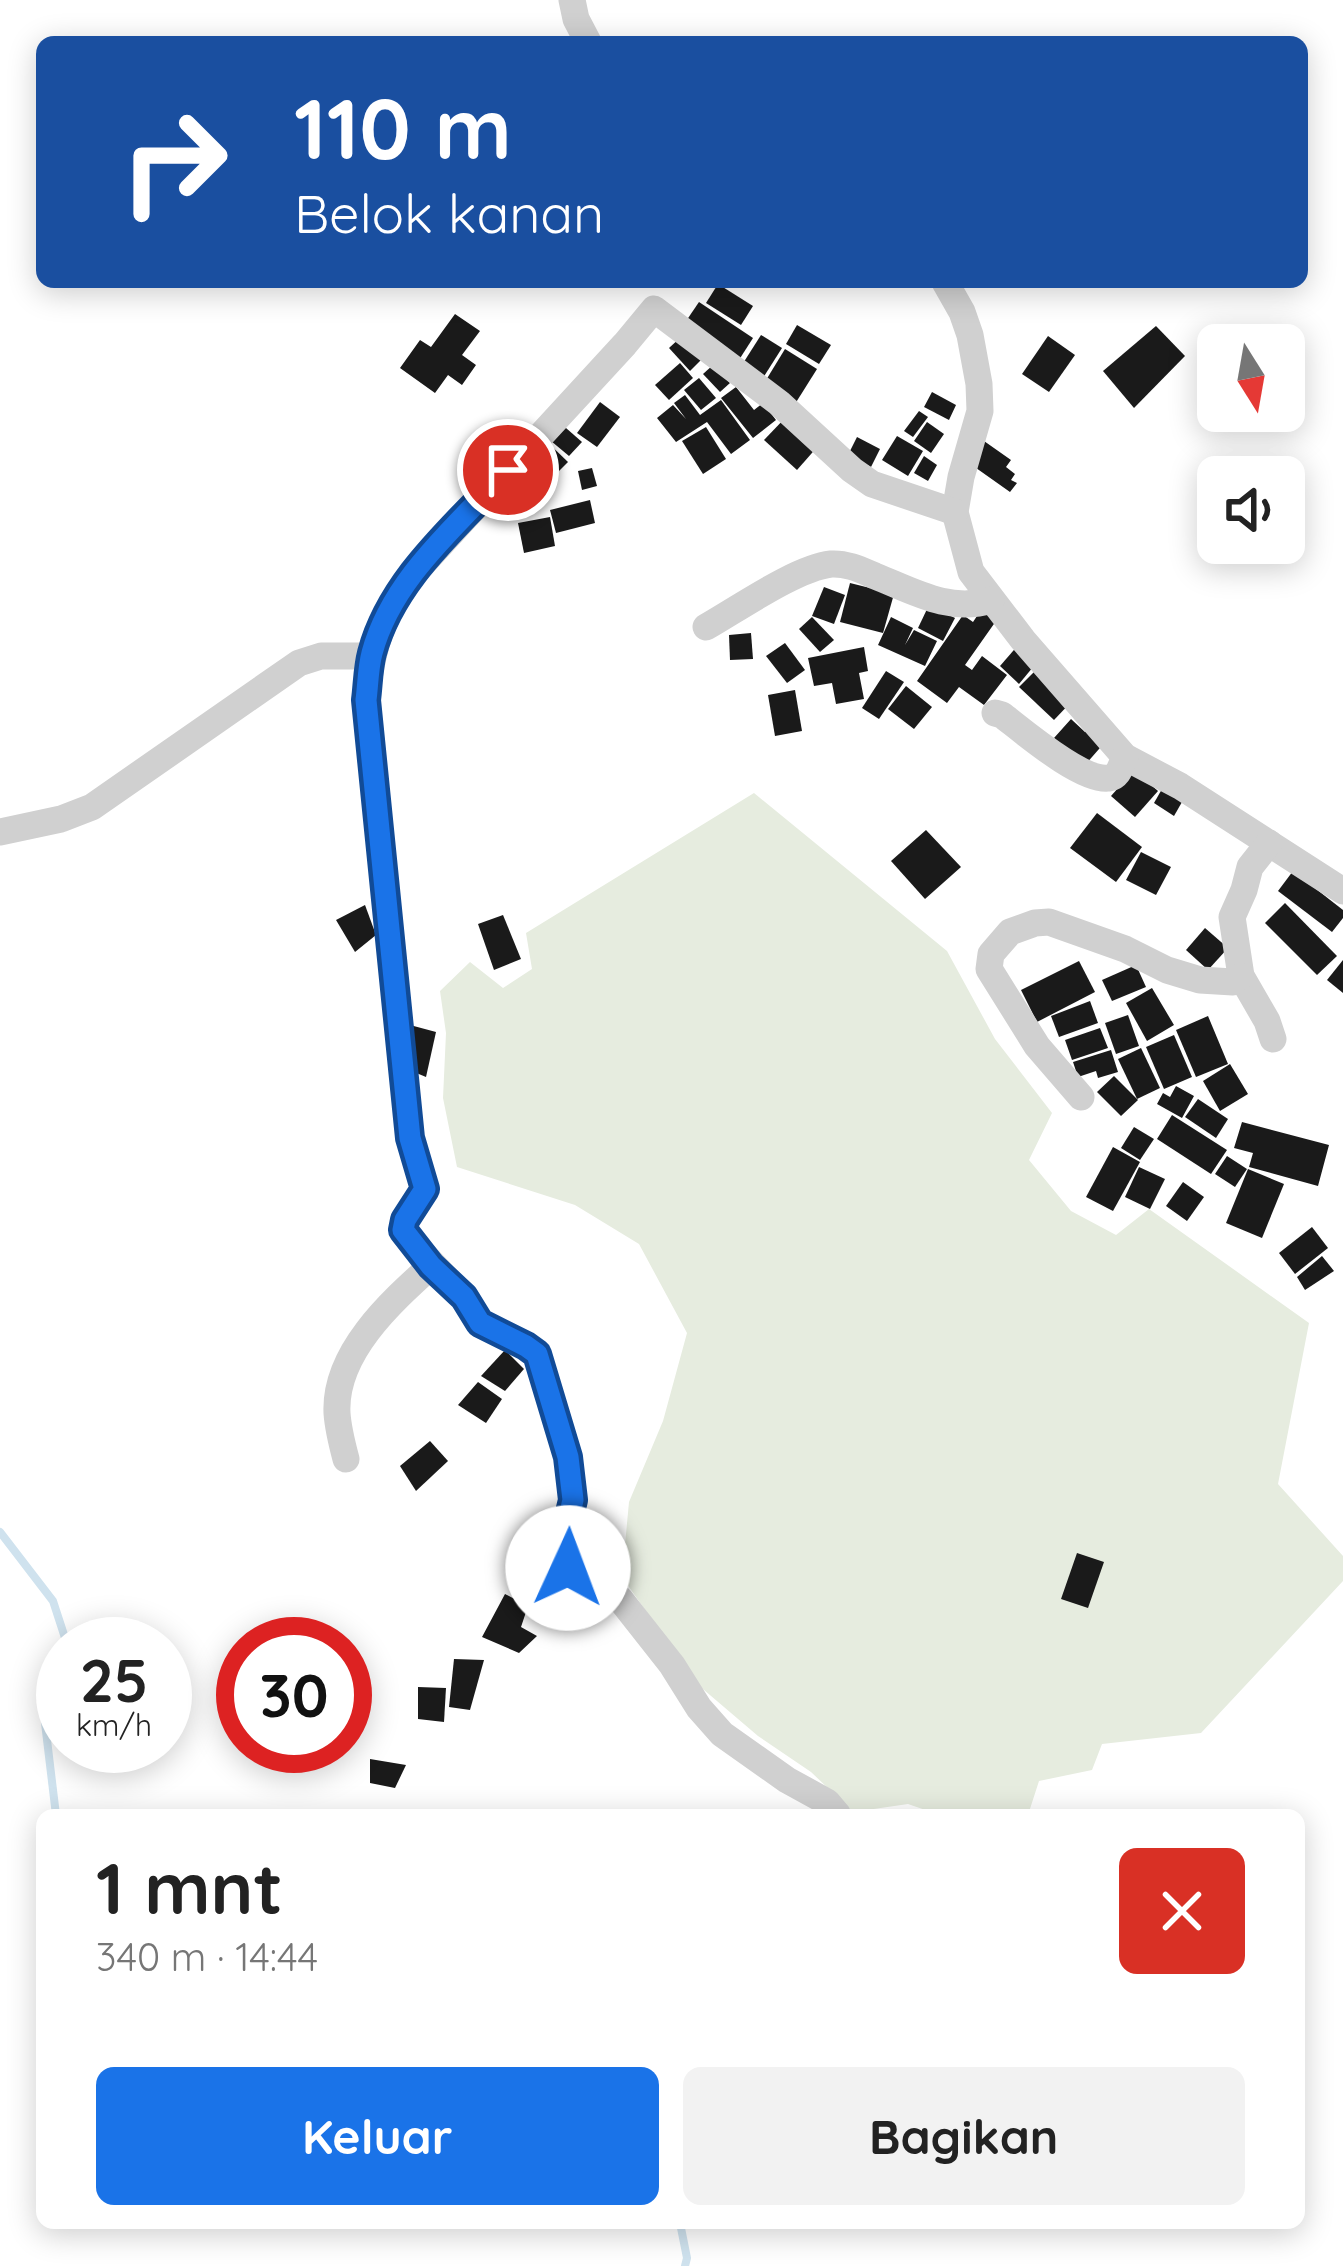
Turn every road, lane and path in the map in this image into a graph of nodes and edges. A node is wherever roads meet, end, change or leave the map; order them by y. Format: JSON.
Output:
{"nodes":[{"id":1,"x":572,"y":0,"type":"edge"},
{"id":2,"x":584,"y":36,"type":"edge"},
{"id":3,"x":948,"y":288,"type":"edge"},
{"id":4,"x":955,"y":512,"type":"junction"},
{"id":5,"x":991,"y":600,"type":"junction"},
{"id":6,"x":706,"y":627,"type":"dead end"},
{"id":7,"x":371,"y":656,"type":"junction"},
{"id":8,"x":995,"y":713,"type":"dead end"},
{"id":9,"x":1125,"y":757,"type":"junction"},
{"id":10,"x":0,"y":832,"type":"edge"},
{"id":11,"x":1269,"y":842,"type":"junction"},
{"id":12,"x":1343,"y":891,"type":"edge"},
{"id":13,"x":1241,"y":976,"type":"junction"},
{"id":14,"x":1273,"y":1040,"type":"dead end"},
{"id":15,"x":1081,"y":1097,"type":"dead end"},
{"id":16,"x":431,"y":1266,"type":"junction"},
{"id":17,"x":346,"y":1459,"type":"dead end"},
{"id":18,"x":833,"y":1809,"type":"edge"}],
"edges":[{"from":1,"to":2,"type":"street"},
{"from":3,"to":4,"type":"street"},
{"from":4,"to":5,"type":"street"},
{"from":4,"to":7,"type":"street"},
{"from":5,"to":6,"type":"street"},
{"from":5,"to":9,"type":"street"},
{"from":7,"to":10,"type":"street"},
{"from":7,"to":16,"type":"street"},
{"from":8,"to":9,"type":"street"},
{"from":9,"to":11,"type":"street"},
{"from":11,"to":12,"type":"street"},
{"from":11,"to":13,"type":"street"},
{"from":13,"to":14,"type":"street"},
{"from":13,"to":15,"type":"street"},
{"from":16,"to":17,"type":"street"},
{"from":16,"to":18,"type":"street"}]}
